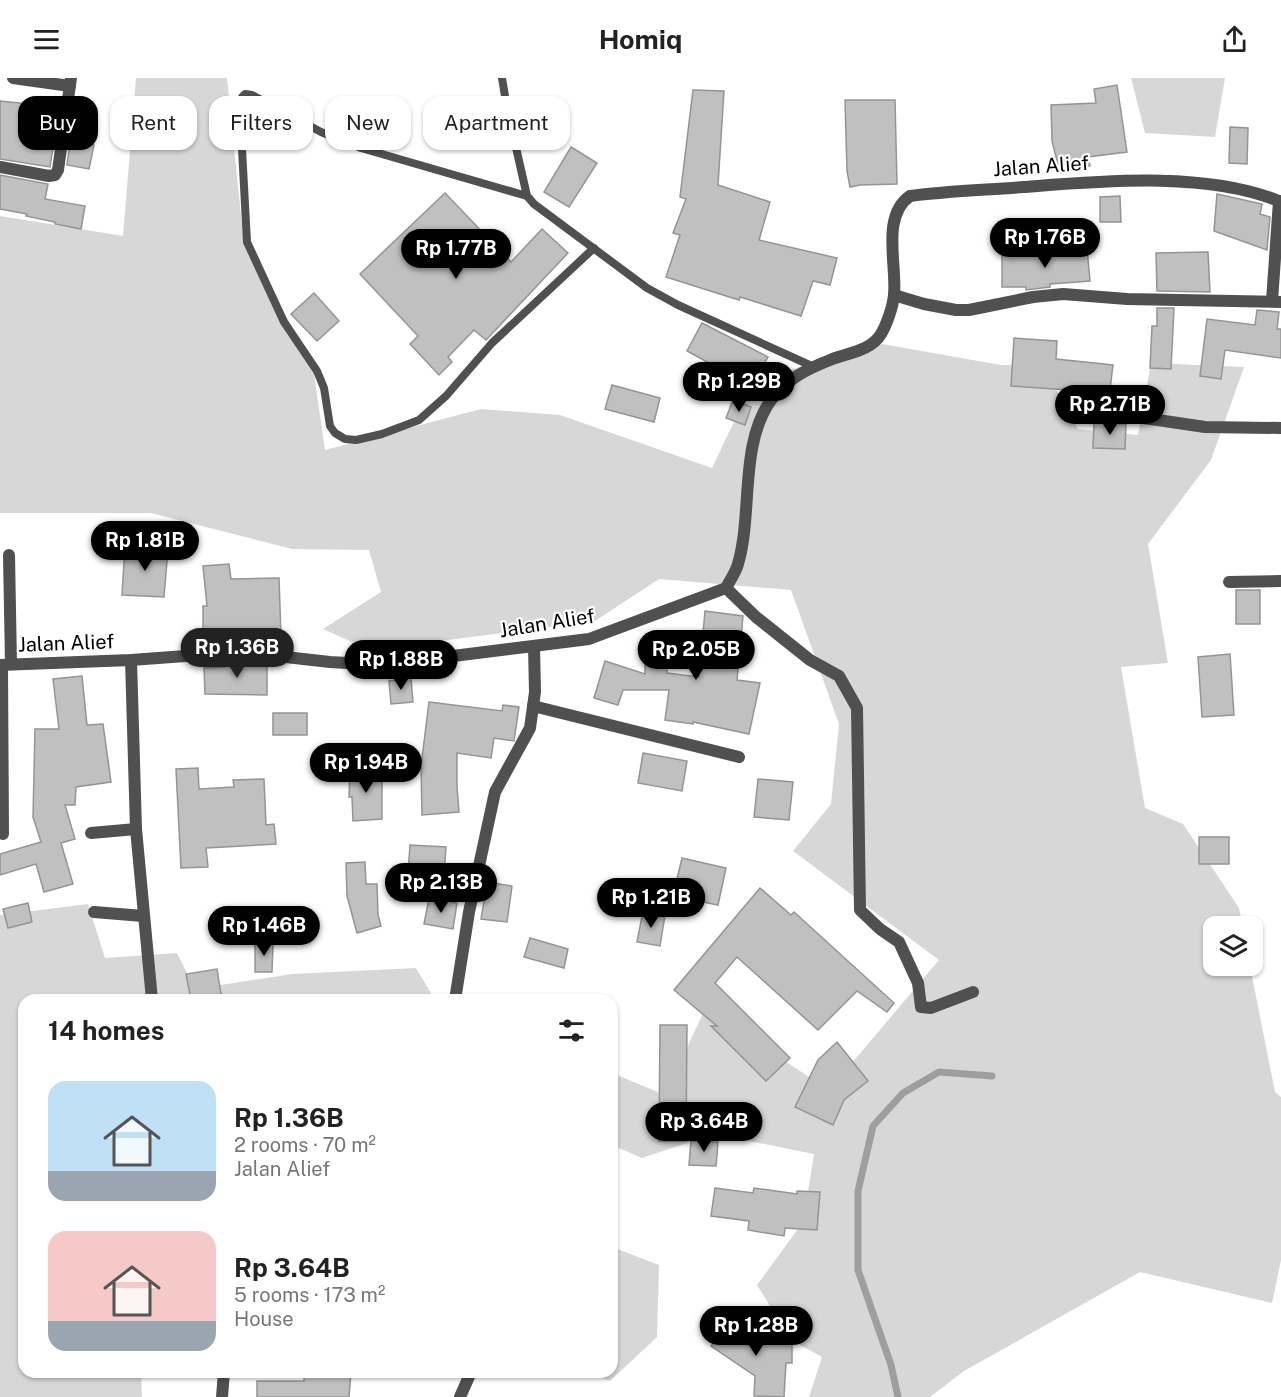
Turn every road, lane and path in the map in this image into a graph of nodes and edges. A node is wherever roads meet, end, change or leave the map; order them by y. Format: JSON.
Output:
{"nodes":[{"id":1,"x":13,"y":78,"type":"edge"},
{"id":2,"x":502,"y":78,"type":"edge"},
{"id":3,"x":71,"y":82,"type":"edge"},
{"id":4,"x":0,"y":167,"type":"edge"},
{"id":5,"x":527,"y":196,"type":"junction"},
{"id":6,"x":1280,"y":201,"type":"edge"},
{"id":7,"x":594,"y":248,"type":"junction"},
{"id":8,"x":894,"y":296,"type":"junction"},
{"id":9,"x":1276,"y":302,"type":"edge"},
{"id":10,"x":813,"y":367,"type":"junction"},
{"id":11,"x":1117,"y":414,"type":"dead end"},
{"id":12,"x":1281,"y":428,"type":"edge"},
{"id":13,"x":9,"y":555,"type":"dead end"},
{"id":14,"x":1281,"y":581,"type":"edge"},
{"id":15,"x":1229,"y":582,"type":"dead end"},
{"id":16,"x":726,"y":588,"type":"junction"},
{"id":17,"x":534,"y":647,"type":"junction"},
{"id":18,"x":131,"y":660,"type":"junction"},
{"id":19,"x":4,"y":665,"type":"edge"},
{"id":20,"x":533,"y":706,"type":"junction"},
{"id":21,"x":739,"y":757,"type":"dead end"},
{"id":22,"x":136,"y":830,"type":"junction"},
{"id":23,"x":91,"y":833,"type":"dead end"},
{"id":24,"x":3,"y":834,"type":"dead end"},
{"id":25,"x":94,"y":912,"type":"dead end"},
{"id":26,"x":143,"y":916,"type":"junction"},
{"id":27,"x":973,"y":992,"type":"dead end"},
{"id":28,"x":151,"y":994,"type":"edge"},
{"id":29,"x":456,"y":994,"type":"edge"},
{"id":30,"x":224,"y":1378,"type":"edge"},
{"id":31,"x":468,"y":1378,"type":"edge"},
{"id":32,"x":222,"y":1397,"type":"edge"},
{"id":33,"x":460,"y":1397,"type":"edge"}],
"edges":[{"from":1,"to":3,"type":"street"},
{"from":2,"to":5,"type":"lane"},
{"from":3,"to":4,"type":"street"},
{"from":5,"to":7,"type":"lane"},
{"from":5,"to":7,"type":"lane"},
{"from":6,"to":8,"type":"street","name":"Jalan Alief"},
{"from":6,"to":9,"type":"street"},
{"from":7,"to":10,"type":"lane"},
{"from":8,"to":9,"type":"street"},
{"from":8,"to":10,"type":"street","name":"Jalan Alief"},
{"from":10,"to":16,"type":"street","name":"Jalan Alief"},
{"from":11,"to":12,"type":"street"},
{"from":13,"to":19,"type":"street"},
{"from":14,"to":15,"type":"street"},
{"from":16,"to":17,"type":"street","name":"Jalan Alief"},
{"from":16,"to":27,"type":"street"},
{"from":17,"to":18,"type":"street","name":"Jalan Alief"},
{"from":17,"to":20,"type":"street"},
{"from":18,"to":19,"type":"street","name":"Jalan Alief"},
{"from":18,"to":22,"type":"street"},
{"from":19,"to":24,"type":"street"},
{"from":20,"to":21,"type":"street"},
{"from":20,"to":29,"type":"street"},
{"from":22,"to":23,"type":"street"},
{"from":22,"to":26,"type":"street"},
{"from":25,"to":26,"type":"street"},
{"from":26,"to":28,"type":"street"},
{"from":30,"to":32,"type":"street"},
{"from":31,"to":33,"type":"street"}]}
